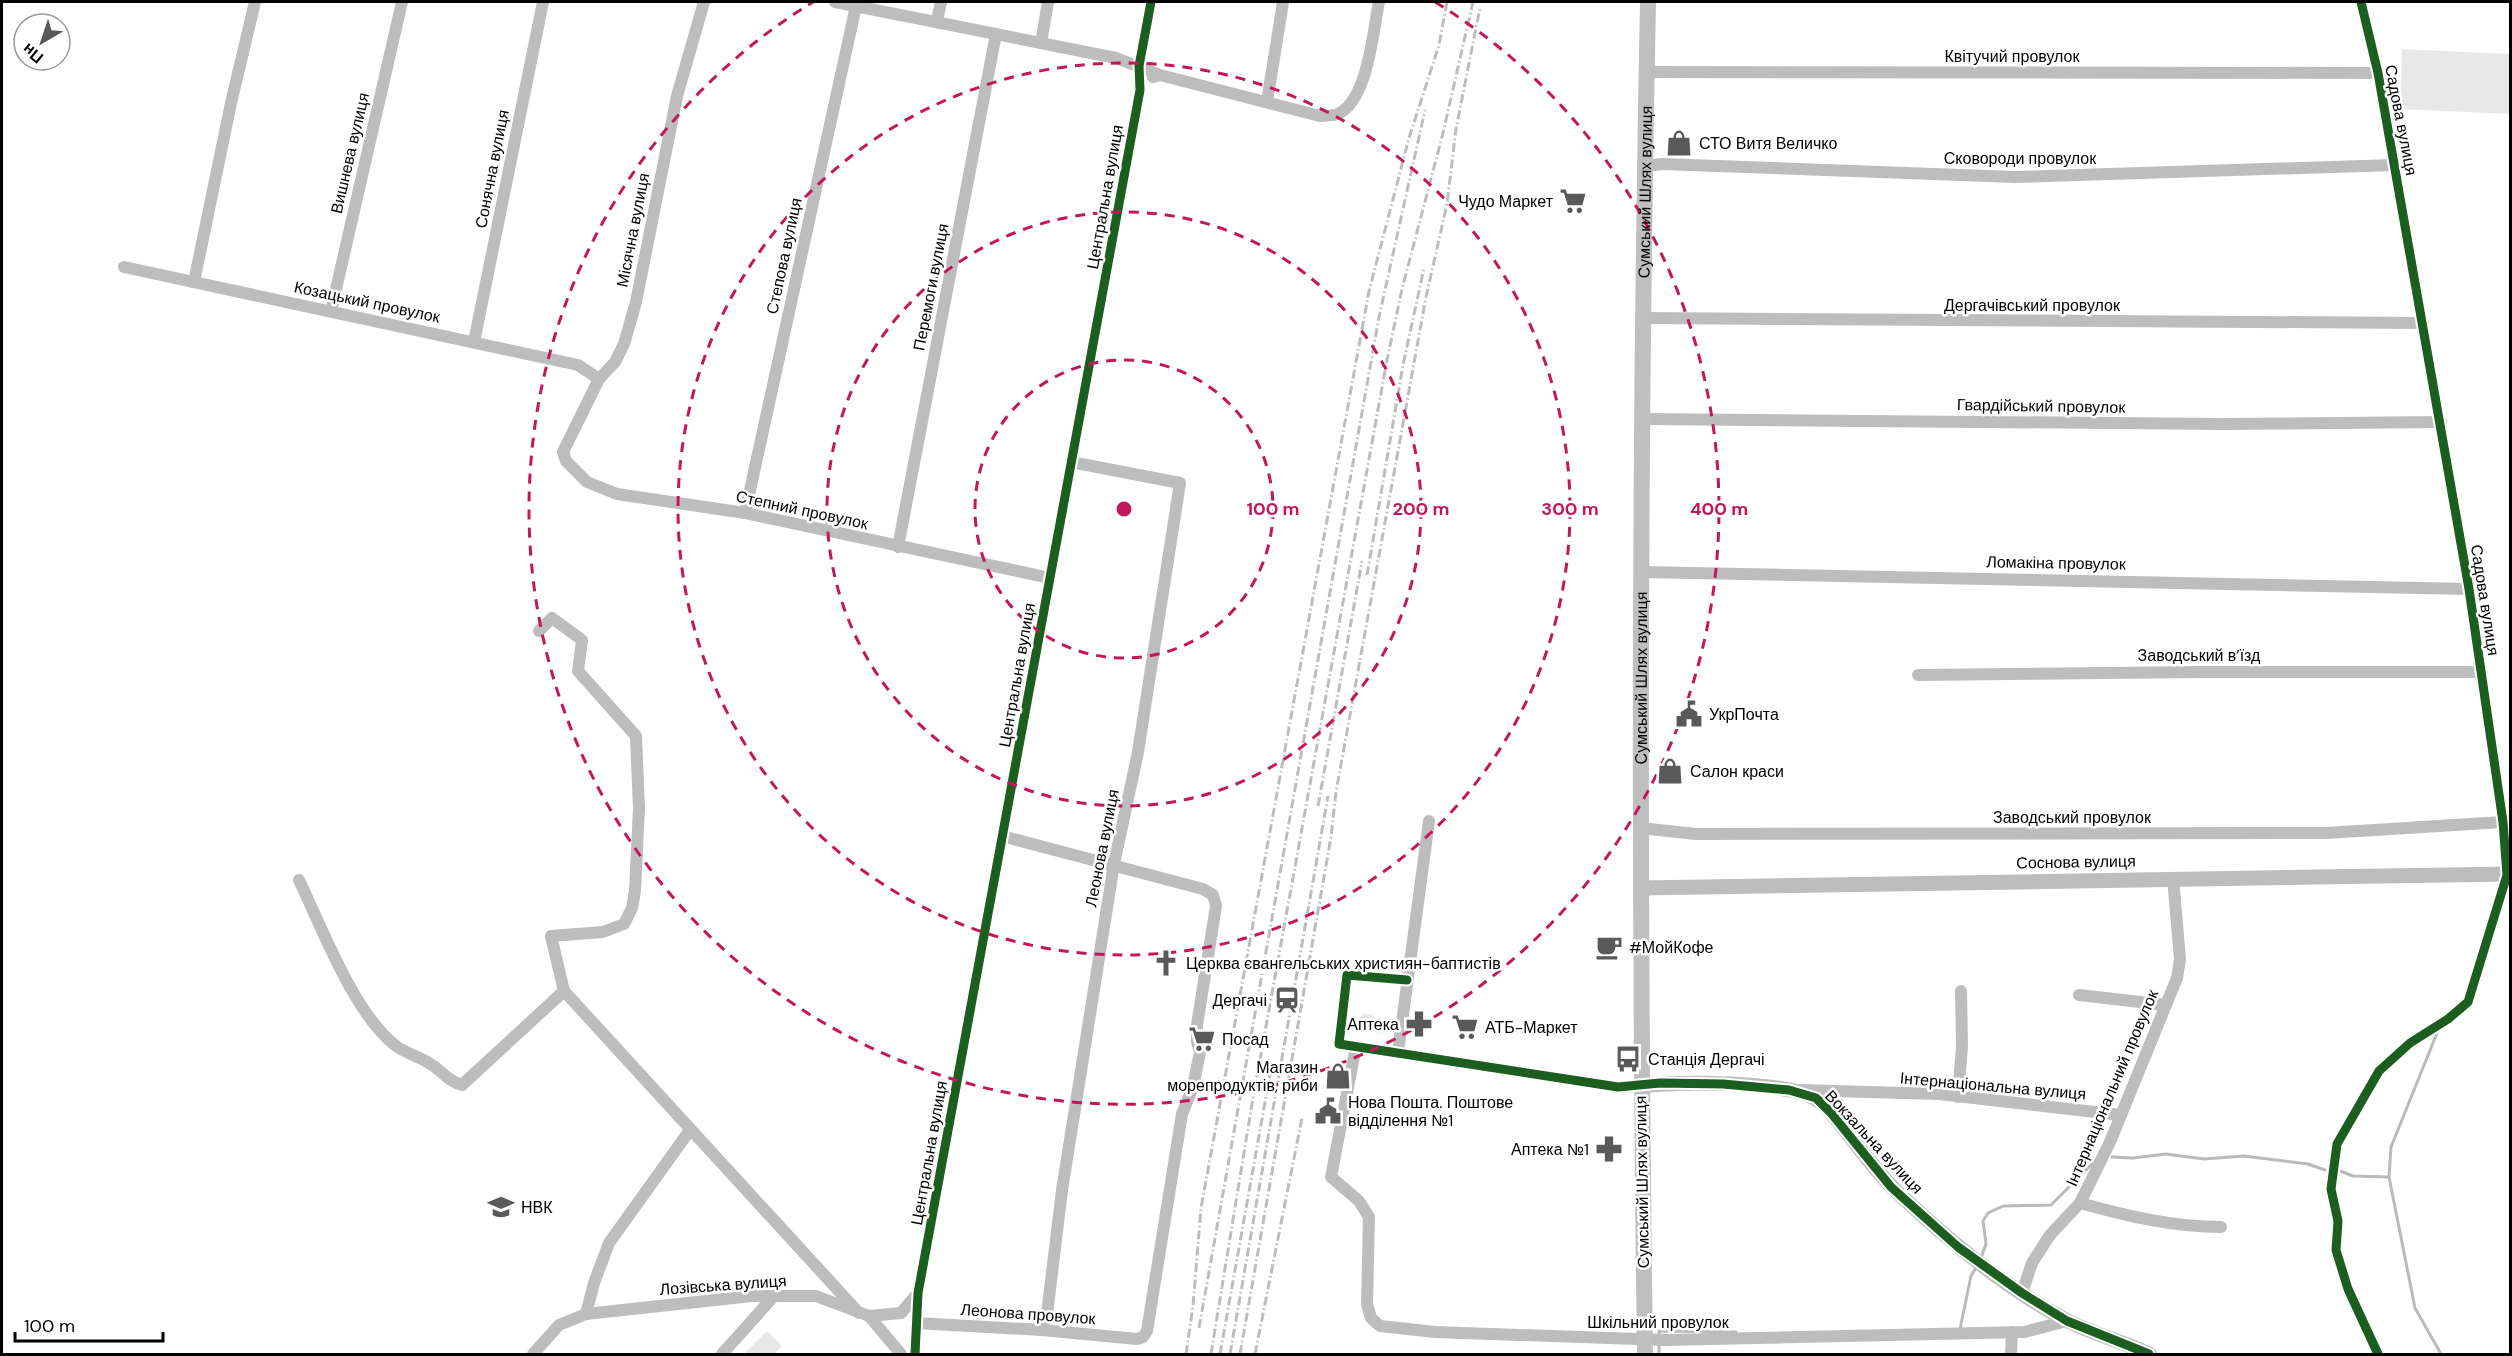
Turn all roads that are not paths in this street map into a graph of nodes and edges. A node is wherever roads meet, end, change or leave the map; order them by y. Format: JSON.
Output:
{"nodes":[{"id":1,"x":255,"y":2,"type":"edge"},
{"id":2,"x":402,"y":2,"type":"edge"},
{"id":3,"x":543,"y":2,"type":"edge"},
{"id":4,"x":704,"y":2,"type":"edge"},
{"id":5,"x":835,"y":2,"type":"edge"},
{"id":6,"x":941,"y":2,"type":"edge"},
{"id":7,"x":1048,"y":2,"type":"edge"},
{"id":8,"x":1151,"y":2,"type":"edge"},
{"id":9,"x":1283,"y":2,"type":"edge"},
{"id":10,"x":1379,"y":2,"type":"edge"},
{"id":11,"x":1648,"y":2,"type":"edge"},
{"id":12,"x":2361,"y":2,"type":"edge"},
{"id":13,"x":856,"y":6,"type":"junction"},
{"id":14,"x":937,"y":21,"type":"junction"},
{"id":15,"x":996,"y":34,"type":"junction"},
{"id":16,"x":1041,"y":43,"type":"junction"},
{"id":17,"x":1139,"y":66,"type":"junction"},
{"id":18,"x":1647,"y":72,"type":"junction"},
{"id":19,"x":2378,"y":73,"type":"junction"},
{"id":20,"x":1160,"y":75,"type":"junction"},
{"id":21,"x":1140,"y":90,"type":"junction"},
{"id":22,"x":1267,"y":102,"type":"junction"},
{"id":23,"x":2394,"y":165,"type":"junction"},
{"id":24,"x":1645,"y":166,"type":"junction"},
{"id":25,"x":124,"y":267,"type":"dead end"},
{"id":26,"x":195,"y":282,"type":"junction"},
{"id":27,"x":331,"y":311,"type":"junction"},
{"id":28,"x":1641,"y":318,"type":"junction"},
{"id":29,"x":2423,"y":324,"type":"junction"},
{"id":30,"x":474,"y":342,"type":"junction"},
{"id":31,"x":598,"y":378,"type":"junction"},
{"id":32,"x":1642,"y":419,"type":"junction"},
{"id":33,"x":2441,"y":422,"type":"junction"},
{"id":34,"x":563,"y":452,"type":"joint"},
{"id":35,"x":1071,"y":462,"type":"junction"},
{"id":36,"x":745,"y":513,"type":"junction"},
{"id":37,"x":898,"y":547,"type":"junction"},
{"id":38,"x":1642,"y":572,"type":"junction"},
{"id":39,"x":1050,"y":578,"type":"junction"},
{"id":40,"x":2469,"y":589,"type":"junction"},
{"id":41,"x":539,"y":631,"type":"dead end"},
{"id":42,"x":2481,"y":672,"type":"junction"},
{"id":43,"x":1918,"y":675,"type":"dead end"},
{"id":44,"x":1429,"y":821,"type":"dead end"},
{"id":45,"x":2503,"y":822,"type":"junction"},
{"id":46,"x":1640,"y":828,"type":"junction"},
{"id":47,"x":1002,"y":836,"type":"junction"},
{"id":48,"x":1114,"y":864,"type":"junction"},
{"id":49,"x":2509,"y":875,"type":"edge"},
{"id":50,"x":2173,"y":878,"type":"junction"},
{"id":51,"x":299,"y":880,"type":"dead end"},
{"id":52,"x":1641,"y":888,"type":"junction"},
{"id":53,"x":1407,"y":980,"type":"junction"},
{"id":54,"x":564,"y":991,"type":"junction"},
{"id":55,"x":1961,"y":991,"type":"dead end"},
{"id":56,"x":2079,"y":995,"type":"dead end"},
{"id":57,"x":2166,"y":1005,"type":"junction"},
{"id":58,"x":1356,"y":1046,"type":"junction"},
{"id":59,"x":1398,"y":1052,"type":"junction"},
{"id":60,"x":1641,"y":1086,"type":"junction"},
{"id":61,"x":1789,"y":1090,"type":"junction"},
{"id":62,"x":1958,"y":1096,"type":"junction"},
{"id":63,"x":2121,"y":1114,"type":"junction"},
{"id":64,"x":690,"y":1130,"type":"junction"},
{"id":65,"x":2080,"y":1203,"type":"junction"},
{"id":66,"x":2221,"y":1227,"type":"dead end"},
{"id":67,"x":918,"y":1293,"type":"junction"},
{"id":68,"x":2022,"y":1293,"type":"junction"},
{"id":69,"x":774,"y":1296,"type":"junction"},
{"id":70,"x":586,"y":1314,"type":"junction"},
{"id":71,"x":864,"y":1314,"type":"junction"},
{"id":72,"x":2067,"y":1321,"type":"junction"},
{"id":73,"x":916,"y":1323,"type":"junction"},
{"id":74,"x":1042,"y":1330,"type":"junction"},
{"id":75,"x":2012,"y":1332,"type":"junction"},
{"id":76,"x":1645,"y":1347,"type":"edge"},
{"id":77,"x":2143,"y":1353,"type":"edge"},
{"id":78,"x":533,"y":1354,"type":"edge"},
{"id":79,"x":723,"y":1354,"type":"edge"},
{"id":80,"x":901,"y":1354,"type":"edge"},
{"id":81,"x":915,"y":1354,"type":"edge"},
{"id":82,"x":2011,"y":1354,"type":"edge"},
{"id":83,"x":2379,"y":1354,"type":"edge"}],
"edges":[{"from":1,"to":26,"type":"street"},
{"from":2,"to":27,"type":"street","name":"Вишнева вулиця"},
{"from":3,"to":30,"type":"street","name":"Сонячна вулиця"},
{"from":4,"to":31,"type":"street","name":"Місячна вулиця"},
{"from":5,"to":13,"type":"street"},
{"from":6,"to":14,"type":"street"},
{"from":7,"to":16,"type":"street"},
{"from":8,"to":17,"type":"street","name":"Центральна вулиця"},
{"from":9,"to":22,"type":"street"},
{"from":10,"to":22,"type":"street"},
{"from":11,"to":18,"type":"main road","name":"Сумський Шлях вулиця"},
{"from":12,"to":19,"type":"street","name":"Садова вулиця"},
{"from":13,"to":14,"type":"street"},
{"from":13,"to":36,"type":"street","name":"Степова вулиця"},
{"from":14,"to":15,"type":"street"},
{"from":15,"to":16,"type":"street"},
{"from":15,"to":37,"type":"street","name":"Перемоги вулиця"},
{"from":16,"to":17,"type":"street"},
{"from":17,"to":20,"type":"street"},
{"from":17,"to":21,"type":"street","name":"Центральна вулиця"},
{"from":18,"to":19,"type":"street","name":"Квітучий провулок"},
{"from":18,"to":24,"type":"main road","name":"Сумський Шлях вулиця"},
{"from":19,"to":23,"type":"street","name":"Садова вулиця"},
{"from":20,"to":21,"type":"street"},
{"from":20,"to":22,"type":"street"},
{"from":21,"to":35,"type":"street","name":"Центральна вулиця"},
{"from":23,"to":24,"type":"street","name":"Сковороди провулок"},
{"from":23,"to":29,"type":"street","name":"Садова вулиця"},
{"from":24,"to":28,"type":"main road","name":"Сумський Шлях вулиця"},
{"from":25,"to":26,"type":"street","name":"Козацький провулок"},
{"from":26,"to":27,"type":"street","name":"Козацький провулок"},
{"from":27,"to":30,"type":"street","name":"Козацький провулок"},
{"from":28,"to":29,"type":"street","name":"Дергачівський провулок"},
{"from":28,"to":32,"type":"main road","name":"Сумський Шлях вулиця"},
{"from":29,"to":33,"type":"street","name":"Садова вулиця"},
{"from":30,"to":31,"type":"street","name":"Козацький провулок"},
{"from":31,"to":34,"type":"street","name":"Місячна вулиця"},
{"from":32,"to":33,"type":"street","name":"Гвардійський провулок"},
{"from":32,"to":38,"type":"main road","name":"Сумський Шлях вулиця"},
{"from":33,"to":40,"type":"street","name":"Садова вулиця"},
{"from":34,"to":36,"type":"street","name":"Степний провулок"},
{"from":35,"to":39,"type":"street","name":"Центральна вулиця"},
{"from":35,"to":48,"type":"street","name":"Леонова вулиця"},
{"from":36,"to":37,"type":"street","name":"Степний провулок"},
{"from":37,"to":39,"type":"street","name":"Степний провулок"},
{"from":38,"to":40,"type":"street","name":"Ломакіна провулок"},
{"from":38,"to":46,"type":"main road","name":"Сумський Шлях вулиця"},
{"from":39,"to":47,"type":"street","name":"Центральна вулиця"},
{"from":40,"to":42,"type":"street","name":"Садова вулиця"},
{"from":41,"to":54,"type":"street"},
{"from":42,"to":43,"type":"street","name":"Заводський в’їзд"},
{"from":42,"to":45,"type":"street","name":"Садова вулиця"},
{"from":44,"to":53,"type":"street"},
{"from":45,"to":46,"type":"street","name":"Заводський провулок"},
{"from":45,"to":49,"type":"street","name":"Садова вулиця"},
{"from":46,"to":52,"type":"main road","name":"Сумський Шлях вулиця"},
{"from":47,"to":48,"type":"street"},
{"from":47,"to":67,"type":"street","name":"Центральна вулиця"},
{"from":48,"to":74,"type":"street","name":"Леонова вулиця"},
{"from":48,"to":74,"type":"street","name":"Леонова провулок"},
{"from":49,"to":50,"type":"street","name":"Соснова вулиця"},
{"from":49,"to":83,"type":"street","name":"Садова вулиця"},
{"from":50,"to":52,"type":"street","name":"Соснова вулиця"},
{"from":50,"to":57,"type":"street","name":"Інтернаціональний провулок"},
{"from":51,"to":54,"type":"street"},
{"from":52,"to":60,"type":"main road","name":"Сумський Шлях вулиця"},
{"from":53,"to":58,"type":"street"},
{"from":53,"to":59,"type":"street"},
{"from":54,"to":64,"type":"street"},
{"from":55,"to":62,"type":"street"},
{"from":56,"to":57,"type":"street"},
{"from":57,"to":63,"type":"street","name":"Інтернаціональний провулок"},
{"from":58,"to":59,"type":"street"},
{"from":58,"to":76,"type":"street","name":"Шкільний провулок"},
{"from":59,"to":60,"type":"street"},
{"from":60,"to":61,"type":"street","name":"Вокзальна вулиця"},
{"from":60,"to":76,"type":"main road","name":"Сумський Шлях вулиця"},
{"from":61,"to":62,"type":"street","name":"Інтернаціональна вулиця"},
{"from":61,"to":68,"type":"street","name":"Вокзальна вулиця"},
{"from":62,"to":63,"type":"street","name":"Інтернаціональна вулиця"},
{"from":63,"to":65,"type":"street","name":"Інтернаціональний провулок"},
{"from":64,"to":70,"type":"street"},
{"from":64,"to":71,"type":"street"},
{"from":65,"to":66,"type":"street"},
{"from":65,"to":68,"type":"street","name":"Інтернаціональний провулок"},
{"from":67,"to":71,"type":"street","name":"Лозівська вулиця"},
{"from":67,"to":73,"type":"street","name":"Центральна вулиця"},
{"from":68,"to":72,"type":"street","name":"Вокзальна вулиця"},
{"from":69,"to":70,"type":"street","name":"Лозівська вулиця"},
{"from":69,"to":71,"type":"street","name":"Лозівська вулиця"},
{"from":69,"to":79,"type":"street"},
{"from":70,"to":78,"type":"street","name":"Лозівська вулиця"},
{"from":71,"to":80,"type":"street"},
{"from":72,"to":75,"type":"street","name":"Шкільний провулок"},
{"from":72,"to":77,"type":"street","name":"Вокзальна вулиця"},
{"from":73,"to":74,"type":"street","name":"Леонова провулок"},
{"from":73,"to":81,"type":"street","name":"Центральна вулиця"},
{"from":75,"to":76,"type":"street","name":"Шкільний провулок"},
{"from":75,"to":82,"type":"street"}]}
